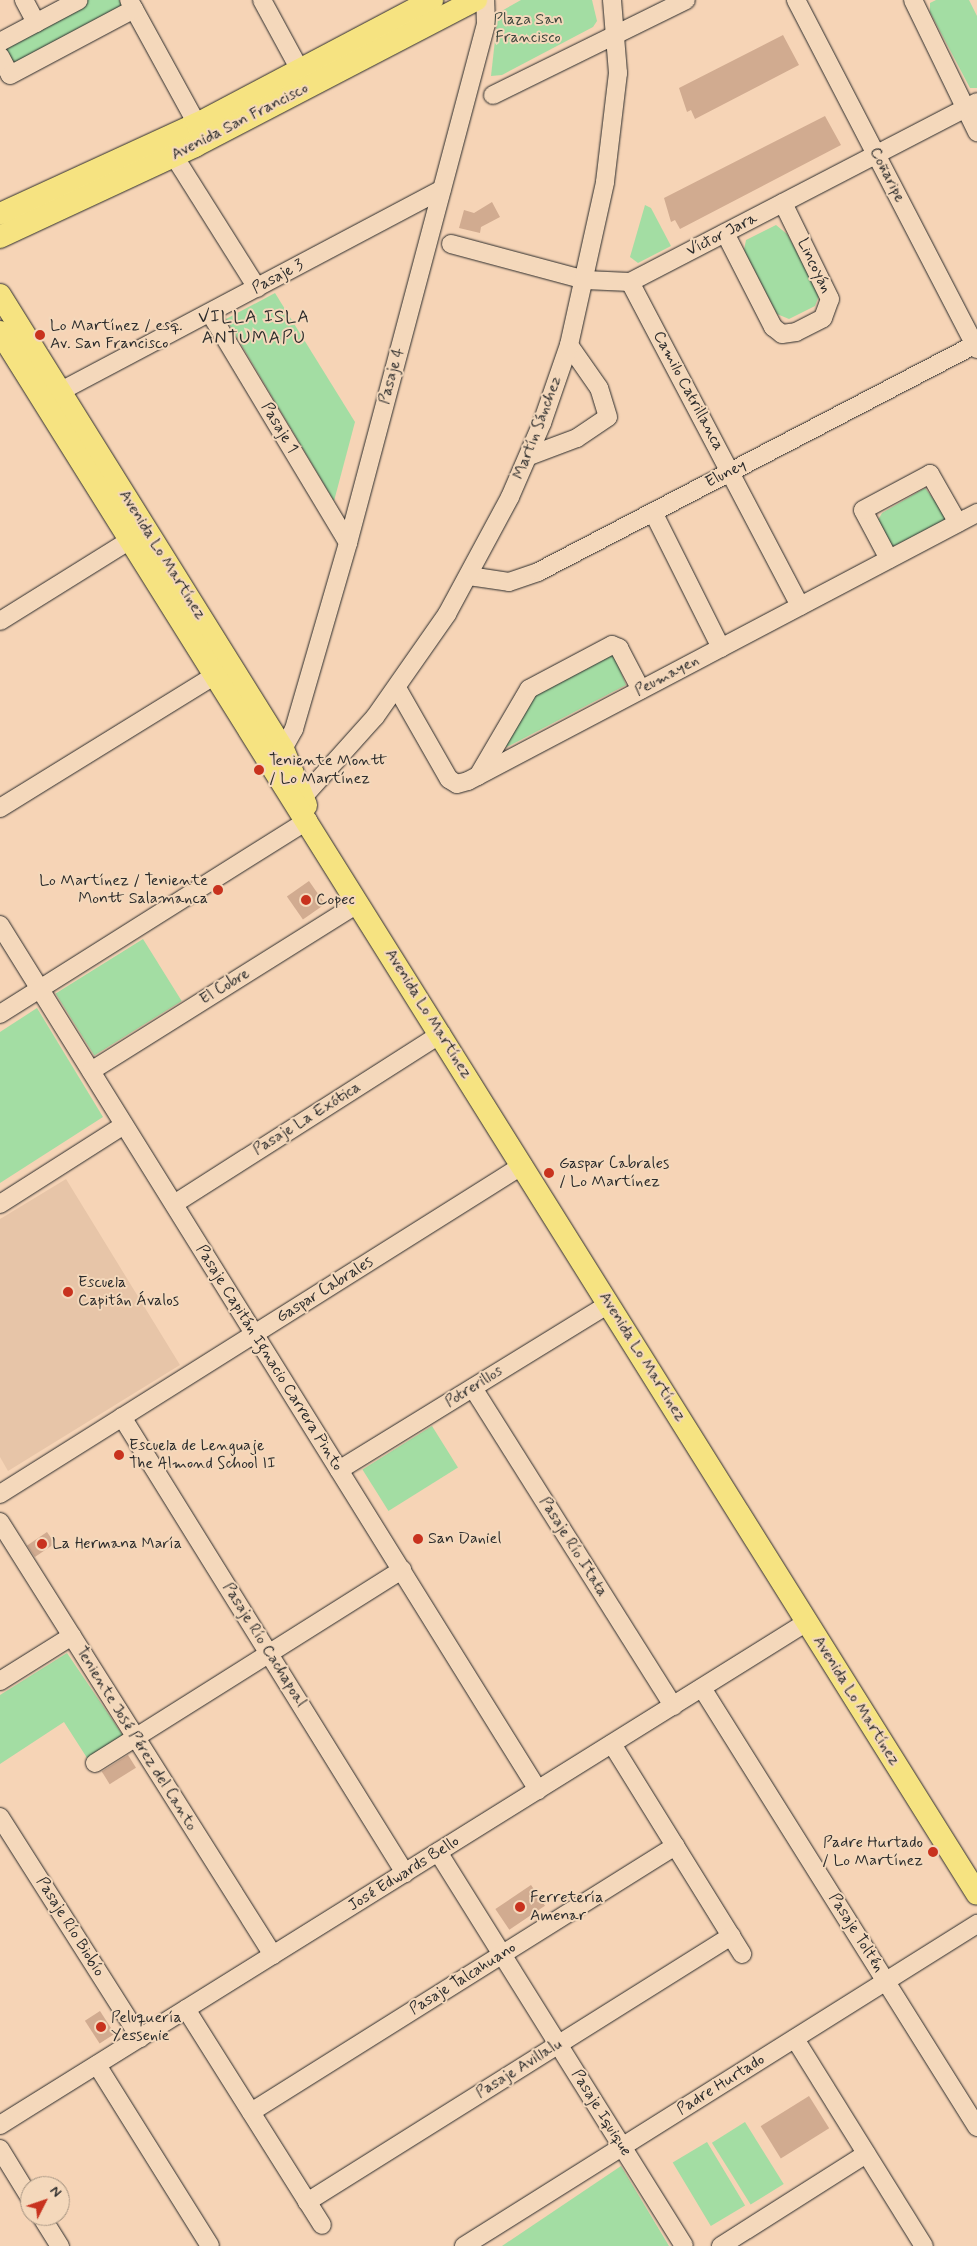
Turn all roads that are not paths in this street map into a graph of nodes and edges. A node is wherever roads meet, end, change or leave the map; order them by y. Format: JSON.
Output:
{"nodes":[{"id":1,"x":24,"y":0,"type":"edge"},
{"id":2,"x":79,"y":0,"type":"edge"},
{"id":3,"x":262,"y":0,"type":"edge"},
{"id":4,"x":432,"y":0,"type":"edge"},
{"id":5,"x":476,"y":0,"type":"edge"},
{"id":6,"x":485,"y":0,"type":"edge"},
{"id":7,"x":612,"y":0,"type":"edge"},
{"id":8,"x":686,"y":0,"type":"edge"},
{"id":9,"x":796,"y":0,"type":"edge"},
{"id":10,"x":914,"y":0,"type":"edge"},
{"id":11,"x":132,"y":5,"type":"edge"},
{"id":12,"x":36,"y":23,"type":"junction"},
{"id":13,"x":617,"y":36,"type":"junction"},
{"id":14,"x":0,"y":42,"type":"edge"},
{"id":15,"x":0,"y":56,"type":"edge"},
{"id":16,"x":300,"y":70,"type":"junction"},
{"id":17,"x":493,"y":95,"type":"dead end"},
{"id":18,"x":971,"y":106,"type":"edge"},
{"id":19,"x":197,"y":124,"type":"junction"},
{"id":20,"x":977,"y":132,"type":"edge"},
{"id":21,"x":876,"y":155,"type":"junction"},
{"id":22,"x":174,"y":156,"type":"junction"},
{"id":23,"x":442,"y":189,"type":"junction"},
{"id":24,"x":783,"y":203,"type":"junction"},
{"id":25,"x":0,"y":214,"type":"edge"},
{"id":26,"x":725,"y":233,"type":"junction"},
{"id":27,"x":0,"y":237,"type":"edge"},
{"id":28,"x":451,"y":244,"type":"dead end"},
{"id":29,"x":585,"y":280,"type":"junction"},
{"id":30,"x":630,"y":282,"type":"junction"},
{"id":31,"x":256,"y":288,"type":"junction"},
{"id":32,"x":0,"y":295,"type":"edge"},
{"id":33,"x":210,"y":313,"type":"junction"},
{"id":34,"x":0,"y":332,"type":"edge"},
{"id":35,"x":568,"y":345,"type":"junction"},
{"id":36,"x":976,"y":346,"type":"edge"},
{"id":37,"x":59,"y":392,"type":"junction"},
{"id":38,"x":529,"y":456,"type":"junction"},
{"id":39,"x":730,"y":472,"type":"junction"},
{"id":40,"x":653,"y":512,"type":"junction"},
{"id":41,"x":977,"y":513,"type":"edge"},
{"id":42,"x":958,"y":524,"type":"junction"},
{"id":43,"x":130,"y":540,"type":"junction"},
{"id":44,"x":348,"y":543,"type":"junction"},
{"id":45,"x":889,"y":559,"type":"junction"},
{"id":46,"x":469,"y":576,"type":"junction"},
{"id":47,"x":800,"y":606,"type":"junction"},
{"id":48,"x":0,"y":621,"type":"edge"},
{"id":49,"x":721,"y":648,"type":"junction"},
{"id":50,"x":215,"y":675,"type":"junction"},
{"id":51,"x":397,"y":688,"type":"junction"},
{"id":52,"x":641,"y":690,"type":"junction"},
{"id":53,"x":283,"y":749,"type":"junction"},
{"id":54,"x":478,"y":776,"type":"junction"},
{"id":55,"x":305,"y":795,"type":"junction"},
{"id":56,"x":0,"y":808,"type":"edge"},
{"id":57,"x":308,"y":820,"type":"junction"},
{"id":58,"x":359,"y":903,"type":"junction"},
{"id":59,"x":0,"y":926,"type":"edge"},
{"id":60,"x":40,"y":989,"type":"junction"},
{"id":61,"x":0,"y":1014,"type":"edge"},
{"id":62,"x":441,"y":1034,"type":"junction"},
{"id":63,"x":91,"y":1071,"type":"junction"},
{"id":64,"x":124,"y":1125,"type":"junction"},
{"id":65,"x":523,"y":1165,"type":"junction"},
{"id":66,"x":0,"y":1204,"type":"edge"},
{"id":67,"x":174,"y":1204,"type":"junction"},
{"id":68,"x":609,"y":1304,"type":"junction"},
{"id":69,"x":254,"y":1334,"type":"junction"},
{"id":70,"x":473,"y":1388,"type":"junction"},
{"id":71,"x":122,"y":1417,"type":"junction"},
{"id":72,"x":339,"y":1470,"type":"junction"},
{"id":73,"x":0,"y":1494,"type":"edge"},
{"id":74,"x":0,"y":1522,"type":"edge"},
{"id":75,"x":402,"y":1570,"type":"junction"},
{"id":76,"x":807,"y":1622,"type":"junction"},
{"id":77,"x":72,"y":1636,"type":"junction"},
{"id":78,"x":269,"y":1654,"type":"junction"},
{"id":79,"x":0,"y":1682,"type":"edge"},
{"id":80,"x":702,"y":1688,"type":"junction"},
{"id":81,"x":673,"y":1706,"type":"junction"},
{"id":82,"x":136,"y":1738,"type":"junction"},
{"id":83,"x":612,"y":1744,"type":"junction"},
{"id":84,"x":95,"y":1763,"type":"dead end"},
{"id":85,"x":538,"y":1790,"type":"junction"},
{"id":86,"x":0,"y":1817,"type":"edge"},
{"id":87,"x":675,"y":1846,"type":"junction"},
{"id":88,"x":438,"y":1852,"type":"junction"},
{"id":89,"x":405,"y":1873,"type":"junction"},
{"id":90,"x":977,"y":1894,"type":"edge"},
{"id":91,"x":977,"y":1924,"type":"edge"},
{"id":92,"x":730,"y":1936,"type":"junction"},
{"id":93,"x":742,"y":1954,"type":"dead end"},
{"id":94,"x":272,"y":1955,"type":"junction"},
{"id":95,"x":502,"y":1955,"type":"junction"},
{"id":96,"x":886,"y":1981,"type":"junction"},
{"id":97,"x":186,"y":2009,"type":"junction"},
{"id":98,"x":140,"y":2038,"type":"junction"},
{"id":99,"x":795,"y":2039,"type":"junction"},
{"id":100,"x":558,"y":2044,"type":"junction"},
{"id":101,"x":97,"y":2065,"type":"junction"},
{"id":102,"x":252,"y":2112,"type":"junction"},
{"id":103,"x":0,"y":2125,"type":"edge"},
{"id":104,"x":977,"y":2127,"type":"edge"},
{"id":105,"x":622,"y":2147,"type":"junction"},
{"id":106,"x":0,"y":2149,"type":"edge"},
{"id":107,"x":866,"y":2154,"type":"junction"},
{"id":108,"x":20,"y":2182,"type":"edge"},
{"id":109,"x":307,"y":2202,"type":"junction"},
{"id":110,"x":322,"y":2225,"type":"dead end"},
{"id":111,"x":47,"y":2226,"type":"edge"},
{"id":112,"x":60,"y":2246,"type":"edge"},
{"id":113,"x":210,"y":2246,"type":"edge"},
{"id":114,"x":464,"y":2246,"type":"edge"},
{"id":115,"x":684,"y":2246,"type":"edge"},
{"id":116,"x":721,"y":2246,"type":"edge"},
{"id":117,"x":924,"y":2246,"type":"edge"}],
"edges":[{"from":1,"to":12,"type":"street"},
{"from":2,"to":12,"type":"street"},
{"from":3,"to":16,"type":"street"},
{"from":4,"to":16,"type":"main road","name":"Avenida San Francisco"},
{"from":5,"to":22,"type":"main road","name":"Avenida San Francisco"},
{"from":6,"to":23,"type":"street","name":"Pasaje 4"},
{"from":7,"to":13,"type":"street","name":"Martín Sánchez"},
{"from":8,"to":13,"type":"street"},
{"from":9,"to":21,"type":"street","name":"Coñaripe"},
{"from":10,"to":18,"type":"street"},
{"from":11,"to":15,"type":"street"},
{"from":11,"to":19,"type":"street"},
{"from":12,"to":14,"type":"street"},
{"from":13,"to":17,"type":"street"},
{"from":13,"to":29,"type":"street","name":"Martín Sánchez"},
{"from":16,"to":19,"type":"main road","name":"Avenida San Francisco"},
{"from":18,"to":20,"type":"street"},
{"from":18,"to":21,"type":"street","name":"Víctor Jara"},
{"from":19,"to":25,"type":"main road","name":"Avenida San Francisco"},
{"from":21,"to":24,"type":"street","name":"Víctor Jara"},
{"from":21,"to":36,"type":"street","name":"Coñaripe"},
{"from":22,"to":27,"type":"main road","name":"Avenida San Francisco"},
{"from":22,"to":31,"type":"street"},
{"from":23,"to":31,"type":"street","name":"Pasaje 3"},
{"from":23,"to":44,"type":"street","name":"Pasaje 4"},
{"from":24,"to":26,"type":"street","name":"Víctor Jara"},
{"from":24,"to":26,"type":"street","name":"Lincoyán"},
{"from":26,"to":30,"type":"street","name":"Víctor Jara"},
{"from":28,"to":29,"type":"street","name":"Víctor Jara"},
{"from":29,"to":30,"type":"street","name":"Víctor Jara"},
{"from":29,"to":35,"type":"street","name":"Martín Sánchez"},
{"from":30,"to":39,"type":"street","name":"Camilo Catrillanca"},
{"from":31,"to":33,"type":"street","name":"Pasaje 3"},
{"from":32,"to":37,"type":"main road","name":"Avenida Lo Martínez"},
{"from":33,"to":37,"type":"street","name":"Pasaje 3"},
{"from":33,"to":44,"type":"street","name":"Pasaje 1"},
{"from":34,"to":43,"type":"main road","name":"Avenida Lo Martínez"},
{"from":35,"to":38,"type":"street","name":"Martín Sánchez"},
{"from":35,"to":38,"type":"street"},
{"from":36,"to":39,"type":"street","name":"Eluney"},
{"from":37,"to":53,"type":"main road","name":"Avenida Lo Martínez"},
{"from":38,"to":46,"type":"street","name":"Martín Sánchez"},
{"from":39,"to":40,"type":"street","name":"Eluney"},
{"from":39,"to":47,"type":"street","name":"Camilo Catrillanca"},
{"from":40,"to":46,"type":"street","name":"Eluney"},
{"from":40,"to":49,"type":"street"},
{"from":41,"to":42,"type":"street","name":"Peumayen"},
{"from":42,"to":45,"type":"street","name":"Peumayen"},
{"from":42,"to":45,"type":"street"},
{"from":43,"to":48,"type":"street"},
{"from":43,"to":50,"type":"main road","name":"Avenida Lo Martínez"},
{"from":44,"to":53,"type":"street","name":"Pasaje 4"},
{"from":45,"to":47,"type":"street","name":"Peumayen"},
{"from":46,"to":51,"type":"street","name":"Martín Sánchez"},
{"from":47,"to":49,"type":"street","name":"Peumayen"},
{"from":49,"to":52,"type":"street","name":"Peumayen"},
{"from":50,"to":56,"type":"street"},
{"from":50,"to":57,"type":"main road","name":"Avenida Lo Martínez"},
{"from":51,"to":54,"type":"street","name":"Peumayen"},
{"from":51,"to":55,"type":"street","name":"Martín Sánchez"},
{"from":52,"to":54,"type":"street","name":"Peumayen"},
{"from":52,"to":54,"type":"street"},
{"from":53,"to":55,"type":"main road","name":"Avenida Lo Martínez"},
{"from":55,"to":57,"type":"main road","name":"Avenida Lo Martínez"},
{"from":57,"to":58,"type":"main road","name":"Avenida Lo Martínez"},
{"from":57,"to":60,"type":"street"},
{"from":58,"to":62,"type":"main road","name":"Avenida Lo Martínez"},
{"from":58,"to":63,"type":"street","name":"El Cobre"},
{"from":59,"to":60,"type":"street","name":"Pasaje Capitán Ignacio Carrera Pinto"},
{"from":60,"to":61,"type":"street"},
{"from":60,"to":63,"type":"street","name":"Pasaje Capitán Ignacio Carrera Pinto"},
{"from":62,"to":65,"type":"main road","name":"Avenida Lo Martínez"},
{"from":62,"to":67,"type":"street","name":"Pasaje La Exótica"},
{"from":63,"to":64,"type":"street","name":"Pasaje Capitán Ignacio Carrera Pinto"},
{"from":64,"to":66,"type":"street"},
{"from":64,"to":67,"type":"street","name":"Pasaje Capitán Ignacio Carrera Pinto"},
{"from":65,"to":68,"type":"main road","name":"Avenida Lo Martínez"},
{"from":65,"to":69,"type":"street","name":"Gaspar Cabrales"},
{"from":67,"to":69,"type":"street","name":"Pasaje Capitán Ignacio Carrera Pinto"},
{"from":68,"to":70,"type":"street","name":"Potrerillos"},
{"from":68,"to":76,"type":"main road","name":"Avenida Lo Martínez"},
{"from":69,"to":71,"type":"street","name":"Gaspar Cabrales"},
{"from":69,"to":72,"type":"street","name":"Pasaje Capitán Ignacio Carrera Pinto"},
{"from":70,"to":72,"type":"street","name":"Potrerillos"},
{"from":70,"to":81,"type":"street","name":"Pasaje Río Itata"},
{"from":71,"to":73,"type":"street","name":"Gaspar Cabrales"},
{"from":71,"to":78,"type":"street","name":"Pasaje Río Cachapoal"},
{"from":72,"to":75,"type":"street","name":"Pasaje Capitán Ignacio Carrera Pinto"},
{"from":74,"to":77,"type":"street","name":"Teniente José Pérez del Canto"},
{"from":75,"to":78,"type":"street"},
{"from":75,"to":85,"type":"street","name":"Pasaje Capitán Ignacio Carrera Pinto"},
{"from":76,"to":80,"type":"street","name":"José Edwards Bello"},
{"from":76,"to":90,"type":"main road","name":"Avenida Lo Martínez"},
{"from":77,"to":79,"type":"street"},
{"from":77,"to":82,"type":"street","name":"Teniente José Pérez del Canto"},
{"from":78,"to":82,"type":"street"},
{"from":78,"to":89,"type":"street","name":"Pasaje Río Cachapoal"},
{"from":80,"to":81,"type":"street","name":"José Edwards Bello"},
{"from":80,"to":96,"type":"street","name":"Pasaje Toltén"},
{"from":81,"to":83,"type":"street","name":"José Edwards Bello"},
{"from":82,"to":84,"type":"street"},
{"from":82,"to":94,"type":"street","name":"Teniente José Pérez del Canto"},
{"from":83,"to":85,"type":"street","name":"José Edwards Bello"},
{"from":83,"to":87,"type":"street"},
{"from":85,"to":88,"type":"street","name":"José Edwards Bello"},
{"from":86,"to":98,"type":"street","name":"Pasaje Río Biobío"},
{"from":87,"to":92,"type":"street"},
{"from":87,"to":95,"type":"street","name":"Pasaje Talcahuano"},
{"from":88,"to":89,"type":"street","name":"José Edwards Bello"},
{"from":88,"to":95,"type":"street","name":"Pasaje Iquique"},
{"from":89,"to":94,"type":"street","name":"José Edwards Bello"},
{"from":91,"to":96,"type":"street","name":"Padre Hurtado"},
{"from":92,"to":93,"type":"street"},
{"from":92,"to":100,"type":"street","name":"Pasaje Avillalu"},
{"from":94,"to":97,"type":"street","name":"José Edwards Bello"},
{"from":95,"to":100,"type":"street","name":"Pasaje Iquique"},
{"from":95,"to":102,"type":"street","name":"Pasaje Talcahuano"},
{"from":96,"to":99,"type":"street","name":"Padre Hurtado"},
{"from":96,"to":104,"type":"street","name":"Pasaje Toltén"},
{"from":97,"to":98,"type":"street","name":"José Edwards Bello"},
{"from":97,"to":102,"type":"street"},
{"from":98,"to":101,"type":"street","name":"José Edwards Bello"},
{"from":99,"to":105,"type":"street","name":"Padre Hurtado"},
{"from":99,"to":107,"type":"street"},
{"from":100,"to":105,"type":"street","name":"Pasaje Iquique"},
{"from":100,"to":109,"type":"street","name":"Pasaje Avillalu"},
{"from":101,"to":103,"type":"street","name":"José Edwards Bello"},
{"from":101,"to":113,"type":"street"},
{"from":102,"to":109,"type":"street"},
{"from":105,"to":114,"type":"street","name":"Padre Hurtado"},
{"from":105,"to":115,"type":"street","name":"Pasaje Iquique"},
{"from":106,"to":108,"type":"street"},
{"from":107,"to":116,"type":"street"},
{"from":107,"to":117,"type":"street"},
{"from":109,"to":110,"type":"street"},
{"from":111,"to":112,"type":"street"}]}
